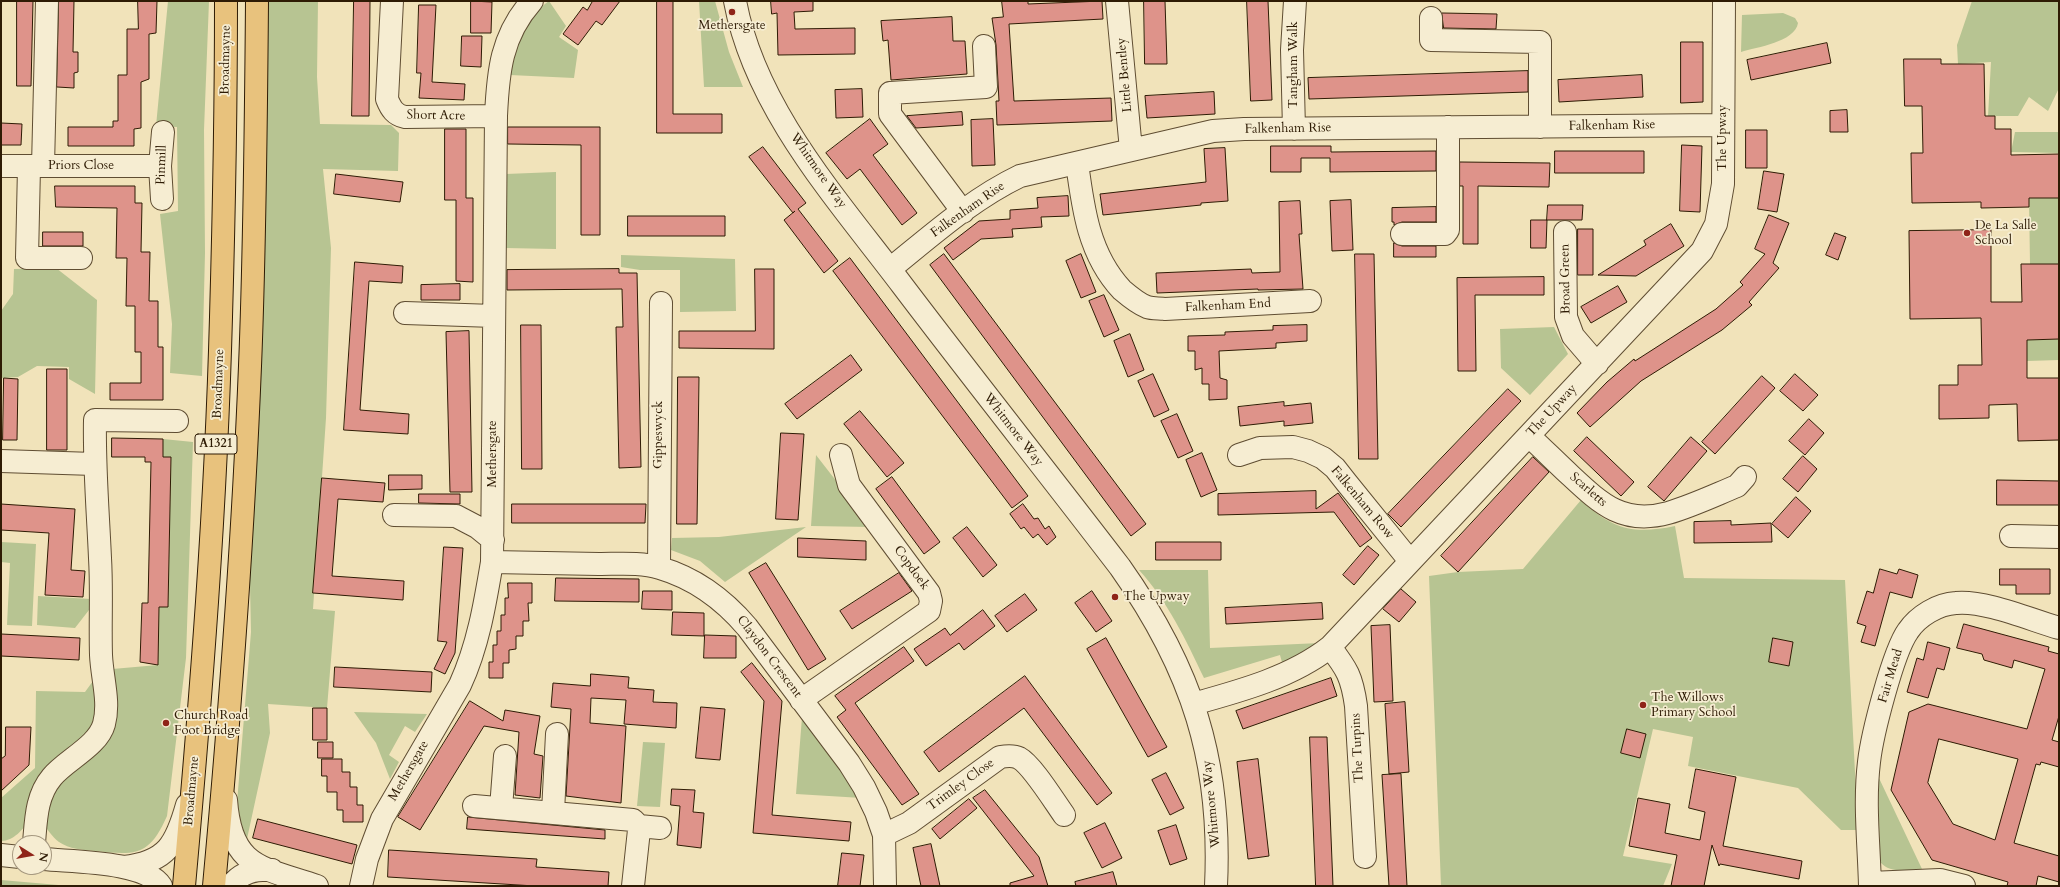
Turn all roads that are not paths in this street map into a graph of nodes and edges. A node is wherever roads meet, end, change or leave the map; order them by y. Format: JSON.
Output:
{"nodes":[{"id":1,"x":47,"y":1,"type":"edge"},
{"id":2,"x":226,"y":1,"type":"edge"},
{"id":3,"x":257,"y":1,"type":"edge"},
{"id":4,"x":392,"y":1,"type":"edge"},
{"id":5,"x":532,"y":1,"type":"edge"},
{"id":6,"x":735,"y":1,"type":"edge"},
{"id":7,"x":1117,"y":1,"type":"edge"},
{"id":8,"x":1295,"y":1,"type":"edge"},
{"id":9,"x":1724,"y":1,"type":"edge"},
{"id":10,"x":1431,"y":18,"type":"dead end"},
{"id":11,"x":984,"y":46,"type":"dead end"},
{"id":12,"x":496,"y":116,"type":"junction"},
{"id":13,"x":1722,"y":125,"type":"junction"},
{"id":14,"x":1448,"y":127,"type":"junction"},
{"id":15,"x":1540,"y":127,"type":"junction"},
{"id":16,"x":1294,"y":129,"type":"junction"},
{"id":17,"x":163,"y":132,"type":"dead end"},
{"id":18,"x":1131,"y":150,"type":"junction"},
{"id":19,"x":1077,"y":163,"type":"junction"},
{"id":20,"x":1,"y":166,"type":"edge"},
{"id":21,"x":36,"y":166,"type":"junction"},
{"id":22,"x":160,"y":166,"type":"junction"},
{"id":23,"x":162,"y":199,"type":"dead end"},
{"id":24,"x":963,"y":212,"type":"junction"},
{"id":25,"x":1565,"y":232,"type":"dead end"},
{"id":26,"x":1402,"y":234,"type":"dead end"},
{"id":27,"x":81,"y":258,"type":"dead end"},
{"id":28,"x":890,"y":269,"type":"junction"},
{"id":29,"x":1310,"y":301,"type":"dead end"},
{"id":30,"x":661,"y":303,"type":"dead end"},
{"id":31,"x":405,"y":313,"type":"dead end"},
{"id":32,"x":494,"y":316,"type":"junction"},
{"id":33,"x":1597,"y":364,"type":"junction"},
{"id":34,"x":177,"y":421,"type":"dead end"},
{"id":35,"x":1529,"y":436,"type":"junction"},
{"id":36,"x":1239,"y":455,"type":"dead end"},
{"id":37,"x":841,"y":456,"type":"dead end"},
{"id":38,"x":1,"y":461,"type":"edge"},
{"id":39,"x":94,"y":464,"type":"junction"},
{"id":40,"x":1745,"y":477,"type":"dead end"},
{"id":41,"x":394,"y":516,"type":"dead end"},
{"id":42,"x":2011,"y":536,"type":"dead end"},
{"id":43,"x":2059,"y":537,"type":"edge"},
{"id":44,"x":493,"y":540,"type":"junction"},
{"id":45,"x":1410,"y":561,"type":"junction"},
{"id":46,"x":492,"y":562,"type":"junction"},
{"id":47,"x":659,"y":567,"type":"junction"},
{"id":48,"x":948,"y":596,"type":"dead end"},
{"id":49,"x":929,"y":611,"type":"junction"},
{"id":50,"x":2059,"y":628,"type":"edge"},
{"id":51,"x":1330,"y":646,"type":"junction"},
{"id":52,"x":801,"y":700,"type":"junction"},
{"id":53,"x":1193,"y":704,"type":"junction"},
{"id":54,"x":557,"y":734,"type":"dead end"},
{"id":55,"x":505,"y":756,"type":"dead end"},
{"id":56,"x":225,"y":775,"type":"junction"},
{"id":57,"x":194,"y":777,"type":"junction"},
{"id":58,"x":474,"y":806,"type":"dead end"},
{"id":59,"x":501,"y":808,"type":"junction"},
{"id":60,"x":552,"y":812,"type":"junction"},
{"id":61,"x":1064,"y":815,"type":"dead end"},
{"id":62,"x":35,"y":835,"type":"edge"},
{"id":63,"x":884,"y":835,"type":"junction"},
{"id":64,"x":1,"y":855,"type":"edge"},
{"id":65,"x":12,"y":856,"type":"edge"},
{"id":66,"x":1365,"y":857,"type":"dead end"},
{"id":67,"x":52,"y":860,"type":"edge"},
{"id":68,"x":124,"y":867,"type":"junction"},
{"id":69,"x":272,"y":870,"type":"junction"},
{"id":70,"x":1870,"y":884,"type":"edge"},
{"id":71,"x":161,"y":886,"type":"edge"},
{"id":72,"x":184,"y":886,"type":"edge"},
{"id":73,"x":214,"y":886,"type":"edge"},
{"id":74,"x":230,"y":886,"type":"edge"},
{"id":75,"x":317,"y":886,"type":"edge"},
{"id":76,"x":361,"y":886,"type":"edge"},
{"id":77,"x":633,"y":886,"type":"edge"},
{"id":78,"x":885,"y":886,"type":"edge"},
{"id":79,"x":1216,"y":886,"type":"edge"},
{"id":80,"x":1964,"y":886,"type":"edge"}],
"edges":[{"from":1,"to":21,"type":"street"},
{"from":2,"to":57,"type":"main road","name":"Broadmayne","number":"A1321"},
{"from":3,"to":56,"type":"main road","number":"A1321"},
{"from":4,"to":12,"type":"street","name":"Short Acre"},
{"from":5,"to":12,"type":"street","name":"Methersgate"},
{"from":6,"to":28,"type":"street","name":"Whitmore Way"},
{"from":7,"to":18,"type":"street","name":"Little Bentley"},
{"from":8,"to":16,"type":"street","name":"Tangham Walk"},
{"from":9,"to":13,"type":"street","name":"The Upway"},
{"from":10,"to":15,"type":"street"},
{"from":11,"to":24,"type":"street"},
{"from":12,"to":32,"type":"street","name":"Methersgate"},
{"from":13,"to":15,"type":"street","name":"Falkenham Rise"},
{"from":13,"to":33,"type":"street","name":"The Upway"},
{"from":14,"to":15,"type":"street","name":"Falkenham Rise"},
{"from":14,"to":16,"type":"street","name":"Falkenham Rise"},
{"from":14,"to":26,"type":"street"},
{"from":16,"to":18,"type":"street","name":"Falkenham Rise"},
{"from":17,"to":22,"type":"street","name":"Pinmill"},
{"from":18,"to":19,"type":"street","name":"Falkenham Rise"},
{"from":19,"to":24,"type":"street","name":"Falkenham Rise"},
{"from":19,"to":29,"type":"street","name":"Falkenham End"},
{"from":20,"to":21,"type":"street","name":"Priors Close"},
{"from":21,"to":22,"type":"street","name":"Priors Close"},
{"from":21,"to":27,"type":"street"},
{"from":22,"to":23,"type":"street","name":"Pinmill"},
{"from":24,"to":28,"type":"street","name":"Falkenham Rise"},
{"from":25,"to":33,"type":"street","name":"Broad Green"},
{"from":28,"to":53,"type":"street","name":"Whitmore Way"},
{"from":30,"to":47,"type":"street","name":"Gippeswyck"},
{"from":31,"to":32,"type":"street"},
{"from":32,"to":44,"type":"street","name":"Methersgate"},
{"from":33,"to":35,"type":"street","name":"The Upway"},
{"from":34,"to":39,"type":"street"},
{"from":35,"to":40,"type":"street","name":"Scarletts"},
{"from":35,"to":45,"type":"street","name":"The Upway"},
{"from":36,"to":45,"type":"street","name":"Falkenham Row"},
{"from":37,"to":49,"type":"street","name":"Copdoek"},
{"from":38,"to":39,"type":"street"},
{"from":39,"to":62,"type":"street"},
{"from":41,"to":44,"type":"street"},
{"from":42,"to":43,"type":"street"},
{"from":44,"to":46,"type":"street","name":"Methersgate"},
{"from":45,"to":51,"type":"street","name":"The Upway"},
{"from":46,"to":47,"type":"street","name":"Claydon Crescent"},
{"from":46,"to":76,"type":"street","name":"Methersgate"},
{"from":47,"to":52,"type":"street","name":"Claydon Crescent"},
{"from":48,"to":49,"type":"street"},
{"from":49,"to":52,"type":"street"},
{"from":50,"to":70,"type":"street","name":"Fair Mead"},
{"from":51,"to":53,"type":"street","name":"The Upway"},
{"from":51,"to":66,"type":"street","name":"The Turpins"},
{"from":52,"to":63,"type":"street","name":"Claydon Crescent"},
{"from":53,"to":79,"type":"street","name":"Whitmore Way"},
{"from":54,"to":60,"type":"street"},
{"from":55,"to":59,"type":"street"},
{"from":56,"to":69,"type":"street"},
{"from":56,"to":73,"type":"main road","number":"A1321"},
{"from":57,"to":68,"type":"street"},
{"from":57,"to":72,"type":"main road","name":"Broadmayne","number":"A1321"},
{"from":58,"to":59,"type":"street"},
{"from":59,"to":60,"type":"street"},
{"from":60,"to":77,"type":"street"},
{"from":61,"to":63,"type":"street","name":"Trimley Close"},
{"from":63,"to":78,"type":"street","name":"Claydon Crescent"},
{"from":64,"to":65,"type":"street"},
{"from":67,"to":68,"type":"street"},
{"from":68,"to":71,"type":"street"},
{"from":69,"to":74,"type":"street"},
{"from":69,"to":75,"type":"street"},
{"from":70,"to":80,"type":"street"}]}
